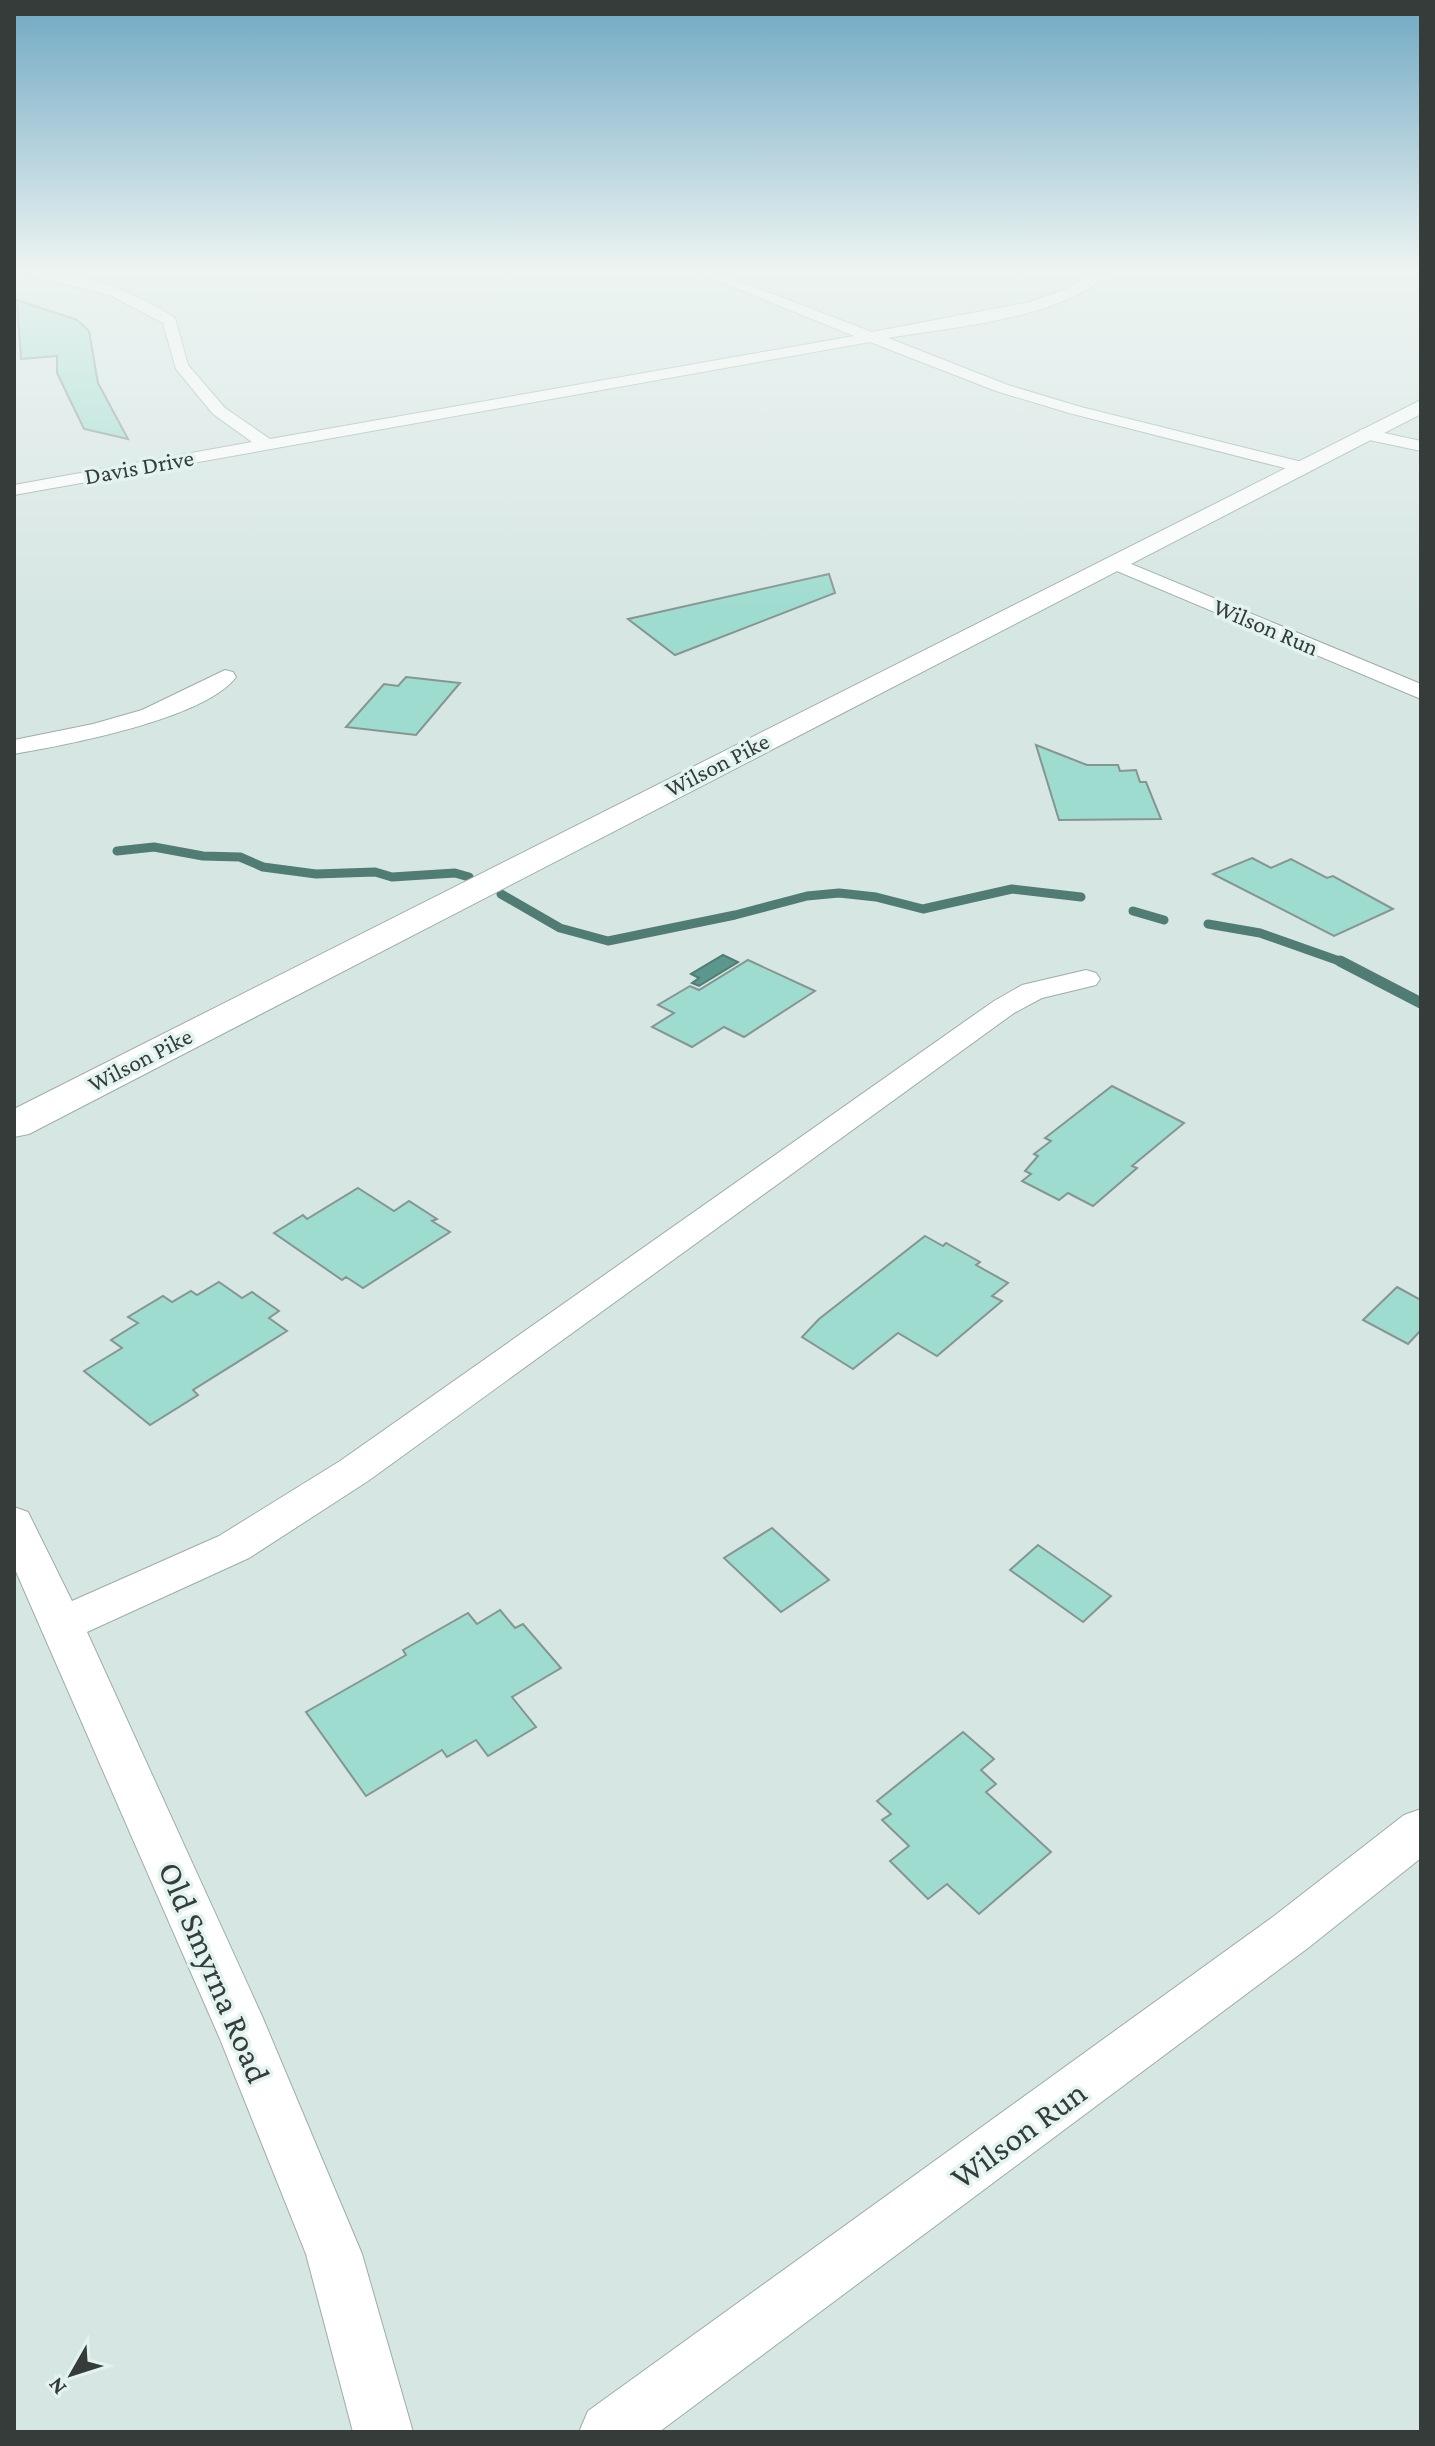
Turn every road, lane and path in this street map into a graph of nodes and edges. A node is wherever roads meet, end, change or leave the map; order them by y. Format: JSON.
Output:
{"nodes":[{"id":1,"x":195,"y":383,"type":"edge"},
{"id":2,"x":608,"y":383,"type":"edge"},
{"id":3,"x":993,"y":383,"type":"edge"},
{"id":4,"x":1421,"y":406,"type":"edge"},
{"id":5,"x":1375,"y":430,"type":"junction"},
{"id":6,"x":1421,"y":433,"type":"edge"},
{"id":7,"x":266,"y":444,"type":"junction"},
{"id":8,"x":1421,"y":446,"type":"edge"},
{"id":9,"x":1300,"y":467,"type":"junction"},
{"id":10,"x":14,"y":490,"type":"edge"},
{"id":11,"x":1112,"y":562,"type":"junction"},
{"id":12,"x":225,"y":677,"type":"dead end"},
{"id":13,"x":1421,"y":692,"type":"edge"},
{"id":14,"x":14,"y":747,"type":"edge"},
{"id":15,"x":1086,"y":979,"type":"dead end"},
{"id":16,"x":14,"y":1125,"type":"edge"},
{"id":17,"x":14,"y":1523,"type":"edge"},
{"id":18,"x":62,"y":1624,"type":"junction"},
{"id":19,"x":1421,"y":1830,"type":"edge"},
{"id":20,"x":383,"y":2432,"type":"edge"},
{"id":21,"x":609,"y":2432,"type":"edge"}],
"edges":[{"from":1,"to":7,"type":"street"},
{"from":2,"to":7,"type":"street","name":"Davis Drive"},
{"from":3,"to":9,"type":"street"},
{"from":4,"to":5,"type":"main road","name":"Wilson Pike"},
{"from":5,"to":6,"type":"street"},
{"from":5,"to":8,"type":"street"},
{"from":5,"to":9,"type":"main road","name":"Wilson Pike"},
{"from":7,"to":10,"type":"street","name":"Davis Drive"},
{"from":9,"to":11,"type":"main road","name":"Wilson Pike"},
{"from":11,"to":13,"type":"street","name":"Wilson Run"},
{"from":11,"to":16,"type":"main road","name":"Wilson Pike"},
{"from":12,"to":14,"type":"street"},
{"from":15,"to":18,"type":"street"},
{"from":17,"to":18,"type":"street","name":"Old Smyrna Road"},
{"from":18,"to":20,"type":"street","name":"Old Smyrna Road"},
{"from":19,"to":21,"type":"street","name":"Wilson Run"}]}
